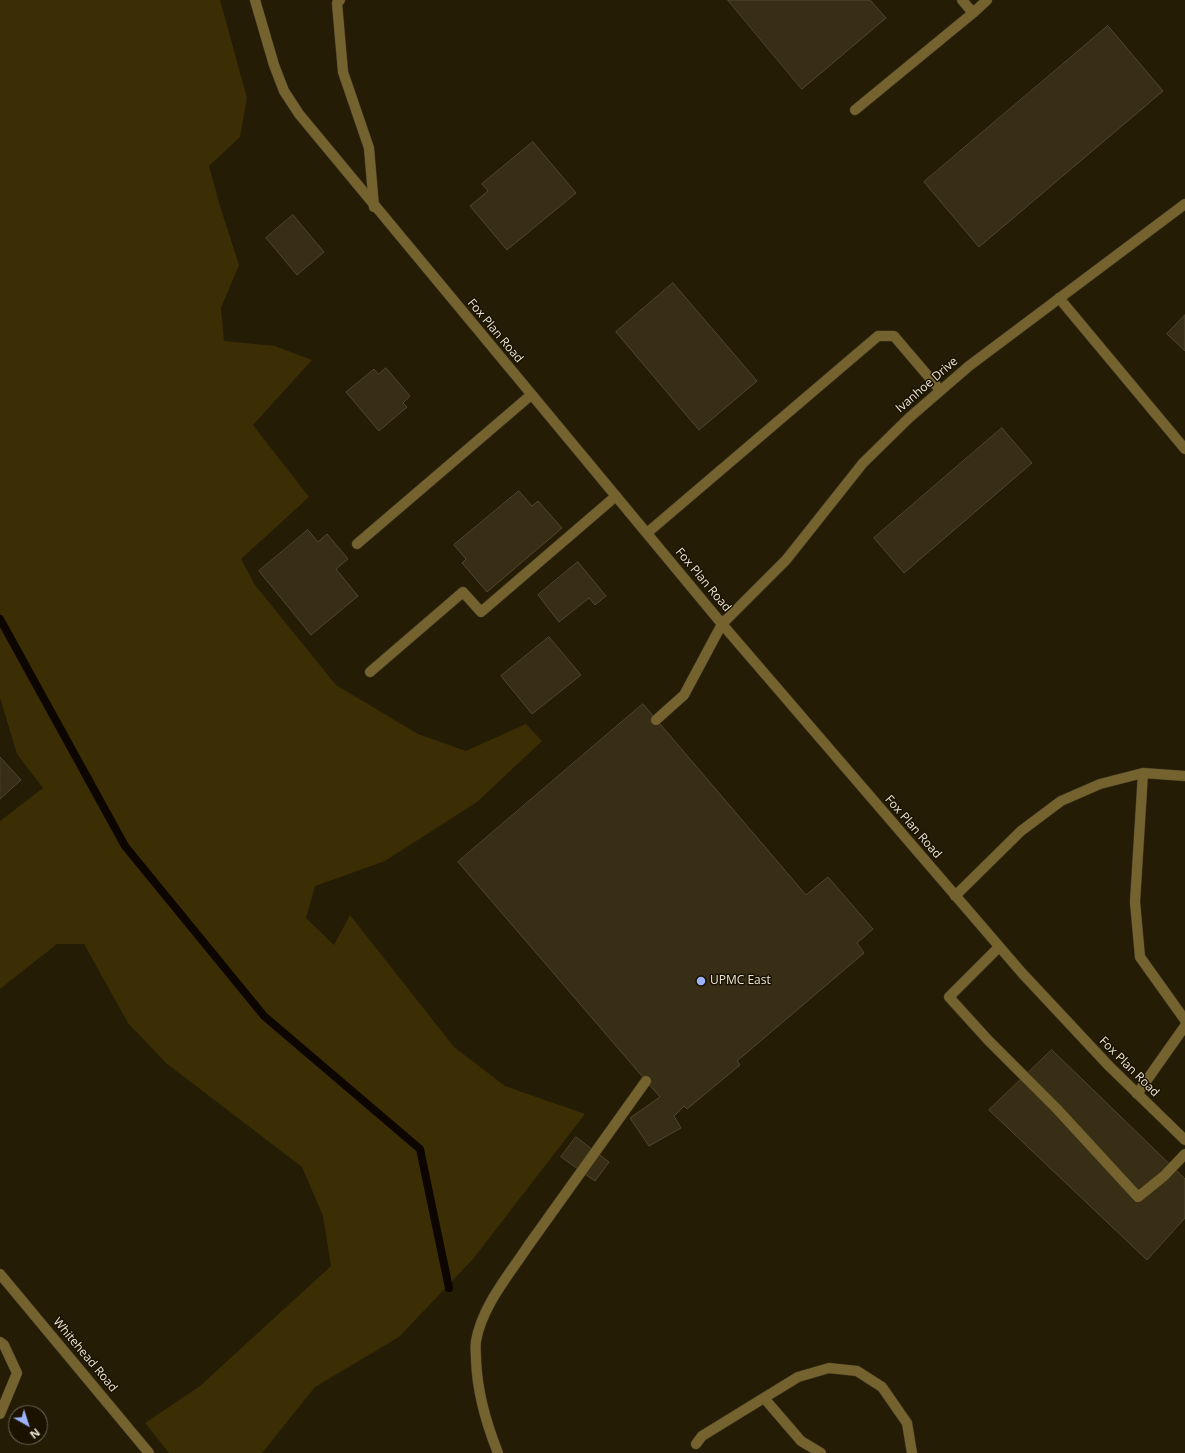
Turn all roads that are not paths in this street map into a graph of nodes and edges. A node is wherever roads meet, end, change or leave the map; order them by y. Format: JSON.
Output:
{"nodes":[{"id":1,"x":255,"y":0,"type":"edge"},
{"id":2,"x":962,"y":0,"type":"edge"},
{"id":3,"x":987,"y":0,"type":"edge"},
{"id":4,"x":338,"y":1,"type":"edge"},
{"id":5,"x":973,"y":13,"type":"junction"},
{"id":6,"x":855,"y":110,"type":"dead end"},
{"id":7,"x":1185,"y":204,"type":"edge"},
{"id":8,"x":374,"y":207,"type":"junction"},
{"id":9,"x":1060,"y":298,"type":"junction"},
{"id":10,"x":940,"y":390,"type":"junction"},
{"id":11,"x":531,"y":395,"type":"junction"},
{"id":12,"x":1185,"y":449,"type":"edge"},
{"id":13,"x":616,"y":496,"type":"junction"},
{"id":14,"x":647,"y":533,"type":"junction"},
{"id":15,"x":357,"y":544,"type":"dead end"},
{"id":16,"x":722,"y":624,"type":"junction"},
{"id":17,"x":370,"y":672,"type":"dead end"},
{"id":18,"x":656,"y":720,"type":"dead end"},
{"id":19,"x":1143,"y":773,"type":"junction"},
{"id":20,"x":1185,"y":776,"type":"edge"},
{"id":21,"x":955,"y":896,"type":"junction"},
{"id":22,"x":999,"y":947,"type":"junction"},
{"id":23,"x":1185,"y":1020,"type":"edge"},
{"id":24,"x":1185,"y":1026,"type":"edge"},
{"id":25,"x":646,"y":1081,"type":"dead end"},
{"id":26,"x":1137,"y":1094,"type":"junction"},
{"id":27,"x":1185,"y":1140,"type":"edge"},
{"id":28,"x":1185,"y":1154,"type":"edge"},
{"id":29,"x":0,"y":1274,"type":"edge"},
{"id":30,"x":0,"y":1342,"type":"edge"},
{"id":31,"x":764,"y":1398,"type":"junction"},
{"id":32,"x":0,"y":1414,"type":"edge"},
{"id":33,"x":696,"y":1444,"type":"dead end"},
{"id":34,"x":149,"y":1453,"type":"edge"},
{"id":35,"x":498,"y":1453,"type":"edge"},
{"id":36,"x":820,"y":1453,"type":"edge"},
{"id":37,"x":912,"y":1453,"type":"edge"}],
"edges":[{"from":1,"to":8,"type":"street","name":"Fox Plan Road"},
{"from":2,"to":5,"type":"street"},
{"from":3,"to":5,"type":"street"},
{"from":4,"to":8,"type":"street"},
{"from":5,"to":6,"type":"street"},
{"from":7,"to":9,"type":"street","name":"Ivanhoe Drive"},
{"from":8,"to":11,"type":"street","name":"Fox Plan Road"},
{"from":9,"to":10,"type":"street","name":"Ivanhoe Drive"},
{"from":9,"to":12,"type":"street"},
{"from":10,"to":14,"type":"street"},
{"from":10,"to":16,"type":"street","name":"Ivanhoe Drive"},
{"from":11,"to":13,"type":"street","name":"Fox Plan Road"},
{"from":11,"to":15,"type":"street"},
{"from":13,"to":14,"type":"street","name":"Fox Plan Road"},
{"from":13,"to":17,"type":"street"},
{"from":14,"to":16,"type":"street","name":"Fox Plan Road"},
{"from":16,"to":18,"type":"street","name":"Ivanhoe Drive"},
{"from":16,"to":21,"type":"street","name":"Fox Plan Road"},
{"from":19,"to":20,"type":"street"},
{"from":19,"to":21,"type":"street"},
{"from":19,"to":23,"type":"street"},
{"from":21,"to":22,"type":"street","name":"Fox Plan Road"},
{"from":22,"to":26,"type":"street","name":"Fox Plan Road"},
{"from":22,"to":28,"type":"street"},
{"from":24,"to":26,"type":"street"},
{"from":25,"to":35,"type":"street"},
{"from":26,"to":27,"type":"street","name":"Fox Plan Road"},
{"from":29,"to":34,"type":"street","name":"Whitehead Road"},
{"from":30,"to":32,"type":"street"},
{"from":31,"to":33,"type":"street"},
{"from":31,"to":36,"type":"street"},
{"from":31,"to":37,"type":"street"}]}
